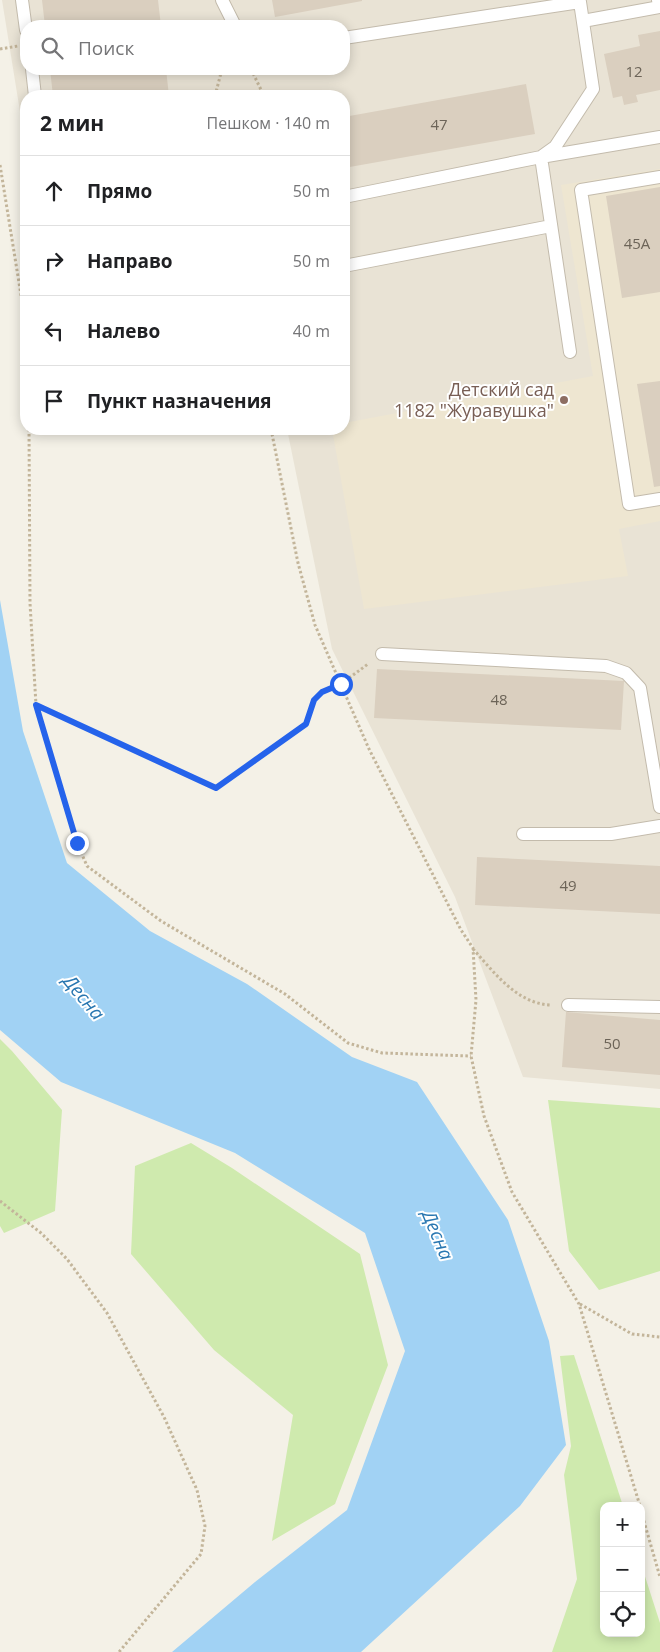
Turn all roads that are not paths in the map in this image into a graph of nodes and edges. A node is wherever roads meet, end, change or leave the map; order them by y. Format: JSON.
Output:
{"nodes":[{"id":1,"x":22,"y":0,"type":"edge"},
{"id":2,"x":222,"y":0,"type":"edge"},
{"id":3,"x":658,"y":0,"type":"edge"},
{"id":4,"x":25,"y":20,"type":"edge"},
{"id":5,"x":232,"y":20,"type":"edge"},
{"id":6,"x":582,"y":21,"type":"junction"},
{"id":7,"x":350,"y":37,"type":"edge"},
{"id":8,"x":33,"y":75,"type":"edge"},
{"id":9,"x":35,"y":90,"type":"edge"},
{"id":10,"x":660,"y":137,"type":"edge"},
{"id":11,"x":541,"y":157,"type":"junction"},
{"id":12,"x":660,"y":177,"type":"edge"},
{"id":13,"x":350,"y":196,"type":"edge"},
{"id":14,"x":551,"y":226,"type":"junction"},
{"id":15,"x":350,"y":265,"type":"edge"},
{"id":16,"x":570,"y":352,"type":"dead end"},
{"id":17,"x":660,"y":499,"type":"edge"},
{"id":18,"x":382,"y":654,"type":"road end"},
{"id":19,"x":660,"y":807,"type":"edge"},
{"id":20,"x":660,"y":826,"type":"edge"},
{"id":21,"x":523,"y":834,"type":"dead end"},
{"id":22,"x":568,"y":1006,"type":"road end"},
{"id":23,"x":660,"y":1007,"type":"edge"}],
"edges":[{"from":1,"to":4,"type":"lane"},
{"from":2,"to":5,"type":"lane"},
{"from":3,"to":6,"type":"lane"},
{"from":6,"to":7,"type":"lane"},
{"from":6,"to":11,"type":"lane"},
{"from":8,"to":9,"type":"lane"},
{"from":10,"to":11,"type":"lane"},
{"from":11,"to":13,"type":"lane"},
{"from":11,"to":14,"type":"lane"},
{"from":12,"to":17,"type":"lane"},
{"from":14,"to":15,"type":"lane"},
{"from":14,"to":16,"type":"lane"},
{"from":18,"to":19,"type":"lane"},
{"from":20,"to":21,"type":"lane"},
{"from":22,"to":23,"type":"lane"}]}
